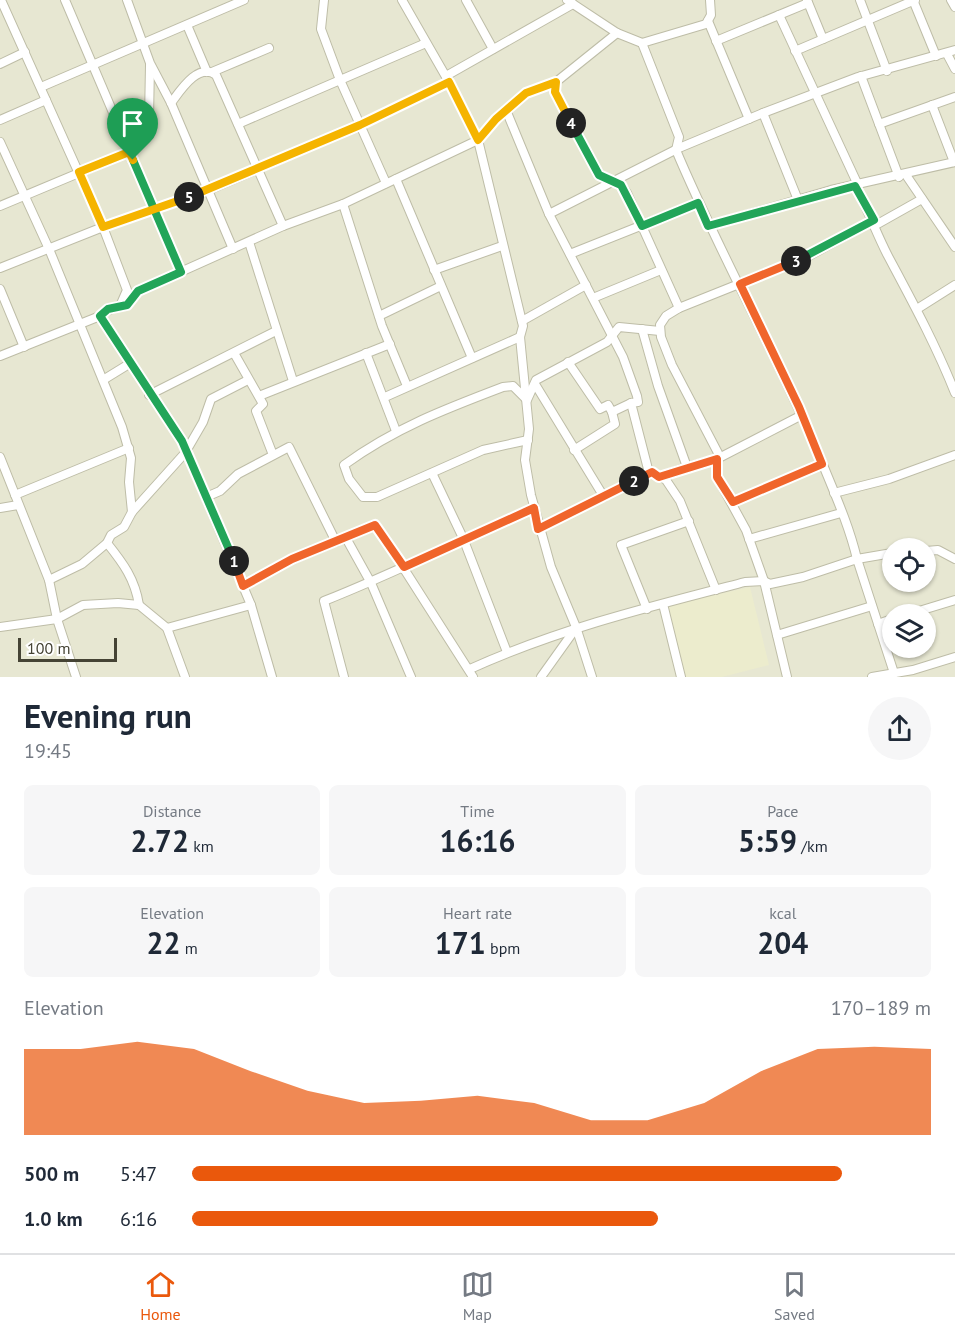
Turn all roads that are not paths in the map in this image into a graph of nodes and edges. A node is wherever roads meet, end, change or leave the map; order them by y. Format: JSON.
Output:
{"nodes":[{"id":1,"x":1,"y":0,"type":"edge"},
{"id":2,"x":65,"y":0,"type":"edge"},
{"id":3,"x":127,"y":0,"type":"edge"},
{"id":4,"x":244,"y":0,"type":"edge"},
{"id":5,"x":324,"y":0,"type":"edge"},
{"id":6,"x":402,"y":0,"type":"edge"},
{"id":7,"x":466,"y":0,"type":"edge"},
{"id":8,"x":710,"y":0,"type":"edge"},
{"id":9,"x":860,"y":0,"type":"edge"},
{"id":10,"x":914,"y":0,"type":"edge"},
{"id":11,"x":951,"y":0,"type":"edge"},
{"id":12,"x":807,"y":1,"type":"edge"},
{"id":13,"x":570,"y":2,"type":"edge"},
{"id":14,"x":955,"y":6,"type":"edge"},
{"id":15,"x":779,"y":15,"type":"junction"},
{"id":16,"x":868,"y":20,"type":"junction"},
{"id":17,"x":708,"y":21,"type":"junction"},
{"id":18,"x":187,"y":24,"type":"junction"},
{"id":19,"x":617,"y":33,"type":"junction"},
{"id":20,"x":823,"y":39,"type":"junction"},
{"id":21,"x":716,"y":40,"type":"junction"},
{"id":22,"x":144,"y":43,"type":"junction"},
{"id":23,"x":426,"y":43,"type":"junction"},
{"id":24,"x":642,"y":43,"type":"junction"},
{"id":25,"x":269,"y":48,"type":"dead end"},
{"id":26,"x":493,"y":50,"type":"junction"},
{"id":27,"x":955,"y":50,"type":"edge"},
{"id":28,"x":795,"y":51,"type":"junction"},
{"id":29,"x":25,"y":52,"type":"junction"},
{"id":30,"x":947,"y":54,"type":"junction"},
{"id":31,"x":936,"y":56,"type":"junction"},
{"id":32,"x":0,"y":63,"type":"edge"},
{"id":33,"x":150,"y":63,"type":"junction"},
{"id":34,"x":93,"y":65,"type":"junction"},
{"id":35,"x":955,"y":69,"type":"edge"},
{"id":36,"x":887,"y":70,"type":"junction"},
{"id":37,"x":209,"y":72,"type":"junction"},
{"id":38,"x":861,"y":76,"type":"junction"},
{"id":39,"x":448,"y":79,"type":"junction"},
{"id":40,"x":340,"y":80,"type":"junction"},
{"id":41,"x":556,"y":82,"type":"junction"},
{"id":42,"x":40,"y":87,"type":"junction"},
{"id":43,"x":814,"y":93,"type":"junction"},
{"id":44,"x":955,"y":97,"type":"edge"},
{"id":45,"x":46,"y":100,"type":"junction"},
{"id":46,"x":171,"y":103,"type":"junction"},
{"id":47,"x":932,"y":105,"type":"junction"},
{"id":48,"x":506,"y":110,"type":"junction"},
{"id":49,"x":763,"y":112,"type":"junction"},
{"id":50,"x":749,"y":119,"type":"junction"},
{"id":51,"x":0,"y":120,"type":"edge"},
{"id":52,"x":238,"y":124,"type":"junction"},
{"id":53,"x":879,"y":124,"type":"junction"},
{"id":54,"x":360,"y":125,"type":"junction"},
{"id":55,"x":478,"y":140,"type":"junction"},
{"id":56,"x":0,"y":142,"type":"edge"},
{"id":57,"x":676,"y":150,"type":"junction"},
{"id":58,"x":129,"y":152,"type":"junction"},
{"id":59,"x":955,"y":162,"type":"edge"},
{"id":60,"x":257,"y":168,"type":"junction"},
{"id":61,"x":79,"y":172,"type":"junction"},
{"id":62,"x":902,"y":176,"type":"junction"},
{"id":63,"x":396,"y":179,"type":"junction"},
{"id":64,"x":614,"y":182,"type":"junction"},
{"id":65,"x":386,"y":183,"type":"junction"},
{"id":66,"x":856,"y":186,"type":"junction"},
{"id":67,"x":209,"y":190,"type":"junction"},
{"id":68,"x":24,"y":196,"type":"junction"},
{"id":69,"x":922,"y":199,"type":"junction"},
{"id":70,"x":798,"y":200,"type":"junction"},
{"id":71,"x":698,"y":203,"type":"junction"},
{"id":72,"x":343,"y":204,"type":"junction"},
{"id":73,"x":0,"y":206,"type":"edge"},
{"id":74,"x":155,"y":209,"type":"junction"},
{"id":75,"x":549,"y":214,"type":"junction"},
{"id":76,"x":874,"y":223,"type":"junction"},
{"id":77,"x":283,"y":226,"type":"junction"},
{"id":78,"x":642,"y":226,"type":"junction"},
{"id":79,"x":708,"y":226,"type":"junction"},
{"id":80,"x":103,"y":227,"type":"junction"},
{"id":81,"x":249,"y":242,"type":"junction"},
{"id":82,"x":502,"y":246,"type":"junction"},
{"id":83,"x":955,"y":247,"type":"edge"},
{"id":84,"x":49,"y":249,"type":"junction"},
{"id":85,"x":233,"y":249,"type":"junction"},
{"id":86,"x":570,"y":254,"type":"junction"},
{"id":87,"x":0,"y":268,"type":"edge"},
{"id":88,"x":434,"y":270,"type":"junction"},
{"id":89,"x":661,"y":270,"type":"junction"},
{"id":90,"x":181,"y":272,"type":"junction"},
{"id":91,"x":740,"y":284,"type":"junction"},
{"id":92,"x":586,"y":285,"type":"junction"},
{"id":93,"x":955,"y":285,"type":"edge"},
{"id":94,"x":441,"y":286,"type":"junction"},
{"id":95,"x":1,"y":294,"type":"edge"},
{"id":96,"x":593,"y":297,"type":"junction"},
{"id":97,"x":120,"y":306,"type":"junction"},
{"id":98,"x":679,"y":308,"type":"junction"},
{"id":99,"x":917,"y":309,"type":"junction"},
{"id":100,"x":100,"y":316,"type":"junction"},
{"id":101,"x":379,"y":316,"type":"junction"},
{"id":102,"x":522,"y":321,"type":"junction"},
{"id":103,"x":78,"y":323,"type":"junction"},
{"id":104,"x":642,"y":329,"type":"junction"},
{"id":105,"x":276,"y":330,"type":"junction"},
{"id":106,"x":660,"y":331,"type":"junction"},
{"id":107,"x":612,"y":336,"type":"junction"},
{"id":108,"x":520,"y":337,"type":"junction"},
{"id":109,"x":390,"y":344,"type":"junction"},
{"id":110,"x":24,"y":347,"type":"junction"},
{"id":111,"x":234,"y":352,"type":"junction"},
{"id":112,"x":366,"y":353,"type":"junction"},
{"id":113,"x":0,"y":357,"type":"edge"},
{"id":114,"x":472,"y":358,"type":"junction"},
{"id":115,"x":568,"y":362,"type":"junction"},
{"id":116,"x":129,"y":364,"type":"junction"},
{"id":117,"x":103,"y":380,"type":"junction"},
{"id":118,"x":248,"y":380,"type":"junction"},
{"id":119,"x":293,"y":381,"type":"junction"},
{"id":120,"x":534,"y":384,"type":"junction"},
{"id":121,"x":407,"y":386,"type":"junction"},
{"id":122,"x":954,"y":388,"type":"edge"},
{"id":123,"x":149,"y":395,"type":"junction"},
{"id":124,"x":259,"y":396,"type":"junction"},
{"id":125,"x":385,"y":397,"type":"junction"},
{"id":126,"x":528,"y":400,"type":"junction"},
{"id":127,"x":631,"y":404,"type":"junction"},
{"id":128,"x":612,"y":412,"type":"junction"},
{"id":129,"x":802,"y":415,"type":"junction"},
{"id":130,"x":396,"y":431,"type":"junction"},
{"id":131,"x":528,"y":440,"type":"junction"},
{"id":132,"x":129,"y":448,"type":"junction"},
{"id":133,"x":574,"y":450,"type":"junction"},
{"id":134,"x":185,"y":453,"type":"junction"},
{"id":135,"x":273,"y":455,"type":"junction"},
{"id":136,"x":955,"y":455,"type":"edge"},
{"id":137,"x":0,"y":457,"type":"edge"},
{"id":138,"x":717,"y":459,"type":"junction"},
{"id":139,"x":822,"y":464,"type":"junction"},
{"id":140,"x":687,"y":467,"type":"junction"},
{"id":141,"x":652,"y":472,"type":"junction"},
{"id":142,"x":432,"y":473,"type":"junction"},
{"id":143,"x":659,"y":477,"type":"junction"},
{"id":144,"x":834,"y":493,"type":"junction"},
{"id":145,"x":15,"y":495,"type":"junction"},
{"id":146,"x":206,"y":497,"type":"junction"},
{"id":147,"x":604,"y":497,"type":"junction"},
{"id":148,"x":733,"y":502,"type":"junction"},
{"id":149,"x":18,"y":505,"type":"junction"},
{"id":150,"x":0,"y":508,"type":"edge"},
{"id":151,"x":534,"y":508,"type":"junction"},
{"id":152,"x":132,"y":512,"type":"junction"},
{"id":153,"x":841,"y":513,"type":"junction"},
{"id":154,"x":689,"y":521,"type":"junction"},
{"id":155,"x":538,"y":529,"type":"junction"},
{"id":156,"x":346,"y":538,"type":"junction"},
{"id":157,"x":463,"y":538,"type":"junction"},
{"id":158,"x":749,"y":539,"type":"junction"},
{"id":159,"x":336,"y":542,"type":"junction"},
{"id":160,"x":107,"y":543,"type":"junction"},
{"id":161,"x":936,"y":550,"type":"edge"},
{"id":162,"x":882,"y":555,"type":"edge"},
{"id":163,"x":857,"y":559,"type":"junction"},
{"id":164,"x":955,"y":559,"type":"edge"},
{"id":165,"x":404,"y":567,"type":"junction"},
{"id":166,"x":49,"y":580,"type":"junction"},
{"id":167,"x":764,"y":581,"type":"junction"},
{"id":168,"x":371,"y":583,"type":"junction"},
{"id":169,"x":243,"y":586,"type":"junction"},
{"id":170,"x":716,"y":590,"type":"junction"},
{"id":171,"x":955,"y":600,"type":"edge"},
{"id":172,"x":663,"y":604,"type":"junction"},
{"id":173,"x":139,"y":605,"type":"junction"},
{"id":174,"x":251,"y":605,"type":"junction"},
{"id":175,"x":872,"y":606,"type":"junction"},
{"id":176,"x":936,"y":606,"type":"edge"},
{"id":177,"x":647,"y":609,"type":"junction"},
{"id":178,"x":57,"y":619,"type":"junction"},
{"id":179,"x":882,"y":623,"type":"edge"},
{"id":180,"x":878,"y":624,"type":"junction"},
{"id":181,"x":0,"y":627,"type":"edge"},
{"id":182,"x":576,"y":627,"type":"junction"},
{"id":183,"x":167,"y":628,"type":"junction"},
{"id":184,"x":777,"y":635,"type":"junction"},
{"id":185,"x":507,"y":652,"type":"junction"},
{"id":186,"x":955,"y":657,"type":"edge"},
{"id":187,"x":471,"y":673,"type":"edge"},
{"id":188,"x":893,"y":675,"type":"edge"},
{"id":189,"x":76,"y":677,"type":"edge"},
{"id":190,"x":185,"y":677,"type":"edge"},
{"id":191,"x":272,"y":677,"type":"edge"},
{"id":192,"x":344,"y":677,"type":"edge"},
{"id":193,"x":411,"y":677,"type":"edge"},
{"id":194,"x":541,"y":677,"type":"edge"},
{"id":195,"x":592,"y":677,"type":"edge"},
{"id":196,"x":681,"y":677,"type":"edge"},
{"id":197,"x":787,"y":677,"type":"edge"},
{"id":198,"x":872,"y":677,"type":"edge"}],
"edges":[{"from":1,"to":29,"type":"street"},
{"from":2,"to":34,"type":"street"},
{"from":3,"to":22,"type":"street"},
{"from":4,"to":18,"type":"street"},
{"from":5,"to":40,"type":"street"},
{"from":6,"to":23,"type":"street"},
{"from":7,"to":26,"type":"street"},
{"from":8,"to":17,"type":"street"},
{"from":9,"to":16,"type":"street"},
{"from":10,"to":16,"type":"street"},
{"from":10,"to":31,"type":"street"},
{"from":11,"to":14,"type":"street"},
{"from":12,"to":15,"type":"street"},
{"from":12,"to":20,"type":"street"},
{"from":13,"to":19,"type":"street"},
{"from":13,"to":26,"type":"street"},
{"from":15,"to":21,"type":"street"},
{"from":15,"to":28,"type":"street"},
{"from":16,"to":20,"type":"street"},
{"from":16,"to":36,"type":"street"},
{"from":17,"to":21,"type":"street"},
{"from":17,"to":24,"type":"street"},
{"from":18,"to":22,"type":"street"},
{"from":18,"to":37,"type":"street"},
{"from":19,"to":24,"type":"street"},
{"from":19,"to":41,"type":"street"},
{"from":20,"to":28,"type":"street"},
{"from":21,"to":50,"type":"street"},
{"from":22,"to":33,"type":"street"},
{"from":22,"to":34,"type":"street"},
{"from":23,"to":39,"type":"street"},
{"from":23,"to":40,"type":"street"},
{"from":24,"to":57,"type":"street"},
{"from":25,"to":37,"type":"street"},
{"from":26,"to":39,"type":"street"},
{"from":27,"to":30,"type":"street"},
{"from":28,"to":43,"type":"street"},
{"from":29,"to":32,"type":"street"},
{"from":29,"to":42,"type":"street"},
{"from":30,"to":31,"type":"street"},
{"from":30,"to":35,"type":"street"},
{"from":31,"to":36,"type":"street"},
{"from":33,"to":46,"type":"street"},
{"from":33,"to":58,"type":"street"},
{"from":34,"to":42,"type":"street"},
{"from":34,"to":58,"type":"street"},
{"from":36,"to":38,"type":"street"},
{"from":37,"to":46,"type":"street"},
{"from":37,"to":52,"type":"street"},
{"from":38,"to":43,"type":"street"},
{"from":38,"to":53,"type":"street"},
{"from":39,"to":54,"type":"street"},
{"from":39,"to":55,"type":"street"},
{"from":40,"to":52,"type":"street"},
{"from":40,"to":54,"type":"street"},
{"from":41,"to":48,"type":"street"},
{"from":41,"to":64,"type":"street"},
{"from":42,"to":45,"type":"street"},
{"from":43,"to":49,"type":"street"},
{"from":43,"to":66,"type":"street"},
{"from":44,"to":47,"type":"street"},
{"from":45,"to":51,"type":"street"},
{"from":45,"to":61,"type":"street"},
{"from":46,"to":67,"type":"street"},
{"from":47,"to":53,"type":"street"},
{"from":47,"to":59,"type":"street"},
{"from":48,"to":55,"type":"street"},
{"from":48,"to":75,"type":"street"},
{"from":49,"to":50,"type":"street"},
{"from":49,"to":70,"type":"street"},
{"from":50,"to":57,"type":"street"},
{"from":52,"to":60,"type":"street"},
{"from":53,"to":62,"type":"street"},
{"from":54,"to":60,"type":"street"},
{"from":54,"to":65,"type":"street"},
{"from":55,"to":63,"type":"street"},
{"from":55,"to":82,"type":"street"},
{"from":56,"to":68,"type":"street"},
{"from":57,"to":64,"type":"street"},
{"from":57,"to":71,"type":"street"},
{"from":58,"to":61,"type":"street"},
{"from":58,"to":74,"type":"street"},
{"from":59,"to":62,"type":"street"},
{"from":60,"to":67,"type":"street"},
{"from":60,"to":77,"type":"street"},
{"from":61,"to":68,"type":"street"},
{"from":61,"to":80,"type":"street"},
{"from":62,"to":66,"type":"street"},
{"from":62,"to":69,"type":"street"},
{"from":63,"to":65,"type":"street"},
{"from":63,"to":88,"type":"street"},
{"from":64,"to":75,"type":"street"},
{"from":64,"to":78,"type":"street"},
{"from":65,"to":72,"type":"street"},
{"from":66,"to":70,"type":"street"},
{"from":66,"to":76,"type":"street"},
{"from":67,"to":74,"type":"street"},
{"from":67,"to":85,"type":"street"},
{"from":68,"to":73,"type":"street"},
{"from":68,"to":84,"type":"street"},
{"from":69,"to":76,"type":"street"},
{"from":69,"to":83,"type":"street"},
{"from":70,"to":79,"type":"street"},
{"from":71,"to":78,"type":"street"},
{"from":71,"to":79,"type":"street"},
{"from":72,"to":77,"type":"street"},
{"from":72,"to":101,"type":"street"},
{"from":74,"to":80,"type":"street"},
{"from":74,"to":90,"type":"street"},
{"from":75,"to":86,"type":"street"},
{"from":76,"to":91,"type":"street"},
{"from":76,"to":99,"type":"street"},
{"from":77,"to":81,"type":"street"},
{"from":78,"to":86,"type":"street"},
{"from":78,"to":89,"type":"street"},
{"from":79,"to":91,"type":"street"},
{"from":80,"to":84,"type":"street"},
{"from":80,"to":97,"type":"street"},
{"from":81,"to":85,"type":"street"},
{"from":81,"to":105,"type":"street"},
{"from":82,"to":88,"type":"street"},
{"from":82,"to":102,"type":"street"},
{"from":84,"to":87,"type":"street"},
{"from":84,"to":103,"type":"street"},
{"from":85,"to":90,"type":"street"},
{"from":86,"to":92,"type":"street"},
{"from":88,"to":94,"type":"street"},
{"from":89,"to":96,"type":"street"},
{"from":89,"to":98,"type":"street"},
{"from":90,"to":97,"type":"street"},
{"from":91,"to":98,"type":"street"},
{"from":91,"to":129,"type":"street"},
{"from":92,"to":96,"type":"street"},
{"from":92,"to":102,"type":"street"},
{"from":93,"to":99,"type":"street"},
{"from":94,"to":101,"type":"street"},
{"from":94,"to":114,"type":"street"},
{"from":95,"to":110,"type":"street"},
{"from":96,"to":107,"type":"street"},
{"from":97,"to":100,"type":"street"},
{"from":98,"to":106,"type":"street"},
{"from":99,"to":122,"type":"street"},
{"from":100,"to":103,"type":"street"},
{"from":100,"to":116,"type":"street"},
{"from":101,"to":109,"type":"street"},
{"from":102,"to":108,"type":"street"},
{"from":103,"to":110,"type":"street"},
{"from":103,"to":117,"type":"street"},
{"from":104,"to":106,"type":"street"},
{"from":104,"to":107,"type":"street"},
{"from":104,"to":140,"type":"street"},
{"from":105,"to":111,"type":"street"},
{"from":105,"to":119,"type":"street"},
{"from":106,"to":138,"type":"street"},
{"from":107,"to":115,"type":"street"},
{"from":107,"to":127,"type":"street"},
{"from":108,"to":114,"type":"street"},
{"from":108,"to":126,"type":"street"},
{"from":109,"to":112,"type":"street"},
{"from":109,"to":121,"type":"street"},
{"from":110,"to":113,"type":"street"},
{"from":111,"to":118,"type":"street"},
{"from":111,"to":123,"type":"street"},
{"from":112,"to":119,"type":"street"},
{"from":112,"to":125,"type":"street"},
{"from":114,"to":121,"type":"street"},
{"from":115,"to":120,"type":"street"},
{"from":115,"to":128,"type":"street"},
{"from":116,"to":117,"type":"street"},
{"from":116,"to":123,"type":"street"},
{"from":117,"to":132,"type":"street"},
{"from":118,"to":124,"type":"street"},
{"from":118,"to":134,"type":"street"},
{"from":119,"to":124,"type":"street"},
{"from":120,"to":126,"type":"street"},
{"from":120,"to":133,"type":"street"},
{"from":121,"to":125,"type":"street"},
{"from":123,"to":134,"type":"street"},
{"from":124,"to":135,"type":"street"},
{"from":125,"to":130,"type":"street"},
{"from":126,"to":130,"type":"street"},
{"from":126,"to":131,"type":"street"},
{"from":127,"to":128,"type":"street"},
{"from":127,"to":141,"type":"street"},
{"from":128,"to":133,"type":"street"},
{"from":129,"to":138,"type":"street"},
{"from":129,"to":139,"type":"street"},
{"from":130,"to":142,"type":"street"},
{"from":131,"to":142,"type":"street"},
{"from":131,"to":151,"type":"street"},
{"from":132,"to":145,"type":"street"},
{"from":132,"to":152,"type":"street"},
{"from":133,"to":147,"type":"street"},
{"from":134,"to":146,"type":"street"},
{"from":134,"to":152,"type":"street"},
{"from":135,"to":146,"type":"street"},
{"from":135,"to":159,"type":"street"},
{"from":136,"to":144,"type":"street"},
{"from":137,"to":145,"type":"street"},
{"from":138,"to":140,"type":"street"},
{"from":138,"to":148,"type":"street"},
{"from":139,"to":144,"type":"street"},
{"from":139,"to":148,"type":"street"},
{"from":140,"to":143,"type":"street"},
{"from":141,"to":143,"type":"street"},
{"from":141,"to":147,"type":"street"},
{"from":142,"to":157,"type":"street"},
{"from":143,"to":154,"type":"street"},
{"from":144,"to":153,"type":"street"},
{"from":145,"to":149,"type":"street"},
{"from":146,"to":169,"type":"street"},
{"from":147,"to":155,"type":"street"},
{"from":148,"to":158,"type":"street"},
{"from":149,"to":150,"type":"street"},
{"from":149,"to":166,"type":"street"},
{"from":151,"to":155,"type":"street"},
{"from":151,"to":157,"type":"street"},
{"from":152,"to":160,"type":"street"},
{"from":153,"to":158,"type":"street"},
{"from":153,"to":163,"type":"street"},
{"from":154,"to":170,"type":"street"},
{"from":154,"to":177,"type":"street"},
{"from":155,"to":182,"type":"street"},
{"from":156,"to":159,"type":"street"},
{"from":156,"to":165,"type":"street"},
{"from":156,"to":168,"type":"street"},
{"from":157,"to":165,"type":"street"},
{"from":157,"to":185,"type":"street"},
{"from":158,"to":167,"type":"street"},
{"from":159,"to":169,"type":"street"},
{"from":160,"to":166,"type":"street"},
{"from":160,"to":173,"type":"street"},
{"from":161,"to":164,"type":"street"},
{"from":162,"to":163,"type":"street"},
{"from":163,"to":167,"type":"street"},
{"from":163,"to":175,"type":"street"},
{"from":165,"to":168,"type":"street"},
{"from":165,"to":187,"type":"street"},
{"from":166,"to":178,"type":"street"},
{"from":167,"to":170,"type":"street"},
{"from":167,"to":184,"type":"street"},
{"from":168,"to":192,"type":"street"},
{"from":168,"to":193,"type":"street"},
{"from":169,"to":174,"type":"street"},
{"from":170,"to":172,"type":"street"},
{"from":171,"to":176,"type":"street"},
{"from":172,"to":177,"type":"street"},
{"from":172,"to":196,"type":"street"},
{"from":173,"to":178,"type":"street"},
{"from":173,"to":183,"type":"street"},
{"from":174,"to":183,"type":"street"},
{"from":174,"to":191,"type":"street"},
{"from":175,"to":180,"type":"street"},
{"from":175,"to":184,"type":"street"},
{"from":177,"to":182,"type":"street"},
{"from":178,"to":181,"type":"street"},
{"from":178,"to":189,"type":"street"},
{"from":179,"to":180,"type":"street"},
{"from":180,"to":188,"type":"street"},
{"from":182,"to":185,"type":"street"},
{"from":182,"to":194,"type":"street"},
{"from":182,"to":195,"type":"street"},
{"from":183,"to":190,"type":"street"},
{"from":184,"to":197,"type":"street"},
{"from":185,"to":187,"type":"street"},
{"from":186,"to":188,"type":"street"},
{"from":188,"to":198,"type":"street"}]}
